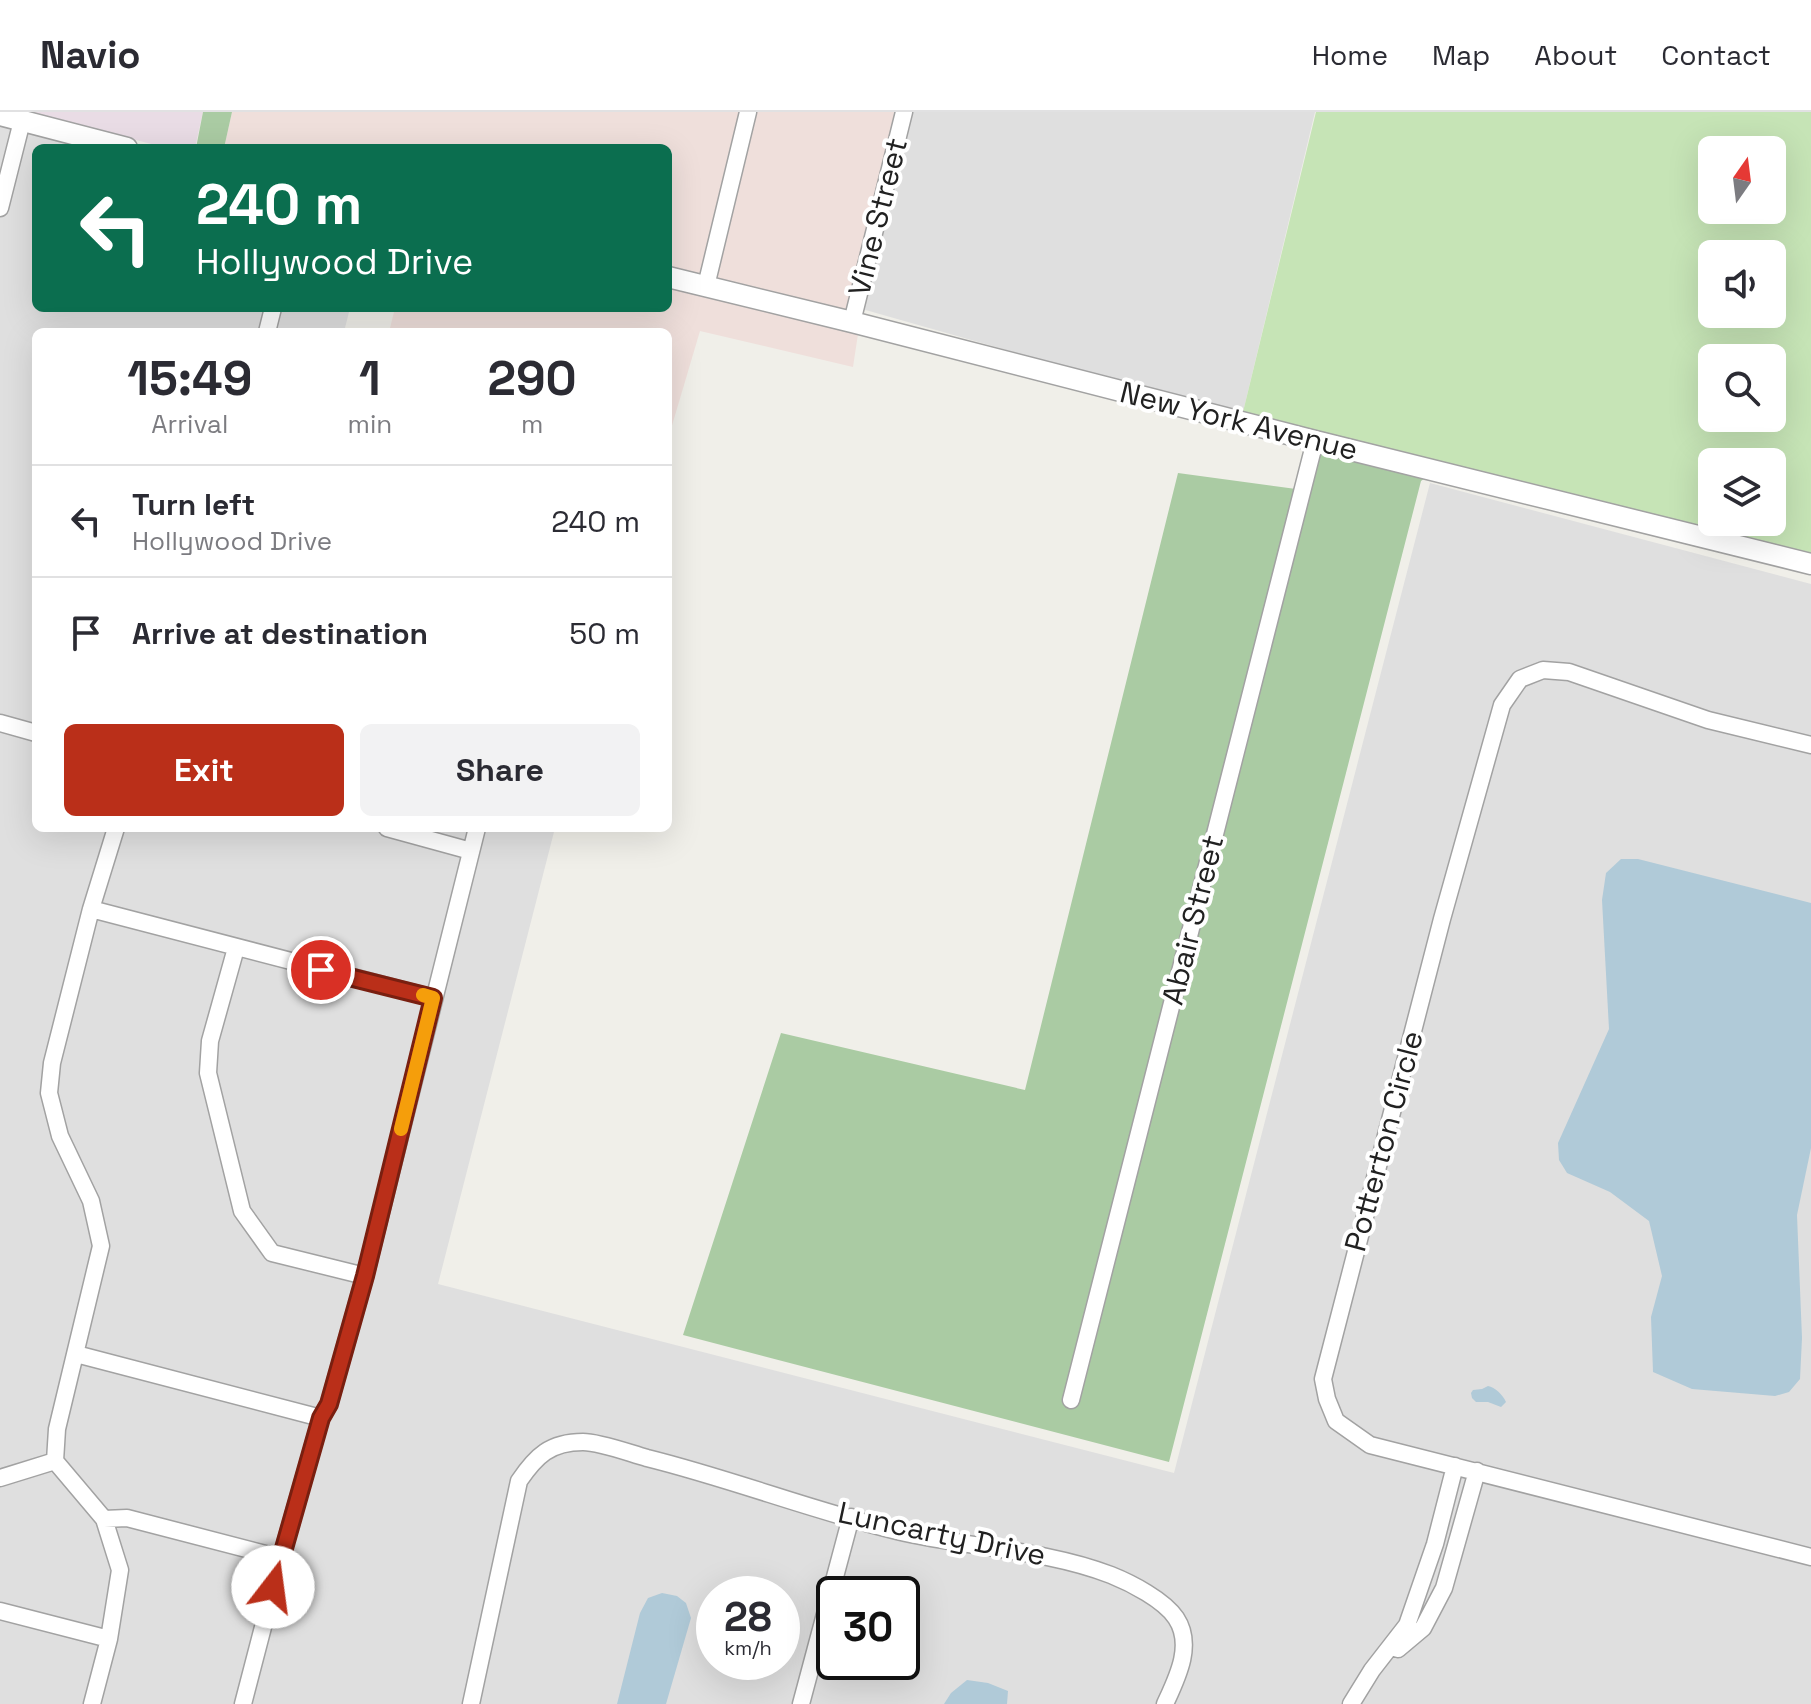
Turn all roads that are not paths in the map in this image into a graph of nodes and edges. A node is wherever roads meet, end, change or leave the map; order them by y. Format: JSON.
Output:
{"nodes":[{"id":1,"x":748,"y":112,"type":"edge"},
{"id":2,"x":904,"y":112,"type":"edge"},
{"id":3,"x":0,"y":115,"type":"edge"},
{"id":4,"x":22,"y":121,"type":"junction"},
{"id":5,"x":111,"y":144,"type":"edge"},
{"id":6,"x":0,"y":208,"type":"edge"},
{"id":7,"x":672,"y":278,"type":"edge"},
{"id":8,"x":706,"y":286,"type":"junction"},
{"id":9,"x":852,"y":322,"type":"junction"},
{"id":10,"x":1315,"y":441,"type":"junction"},
{"id":11,"x":1811,"y":564,"type":"edge"},
{"id":12,"x":0,"y":723,"type":"edge"},
{"id":13,"x":32,"y":732,"type":"edge"},
{"id":14,"x":1810,"y":741,"type":"edge"},
{"id":15,"x":115,"y":832,"type":"edge"},
{"id":16,"x":402,"y":832,"type":"edge"},
{"id":17,"x":476,"y":832,"type":"edge"},
{"id":18,"x":471,"y":851,"type":"junction"},
{"id":19,"x":91,"y":909,"type":"junction"},
{"id":20,"x":236,"y":948,"type":"junction"},
{"id":21,"x":433,"y":998,"type":"junction"},
{"id":22,"x":365,"y":1276,"type":"junction"},
{"id":23,"x":76,"y":1354,"type":"junction"},
{"id":24,"x":1071,"y":1400,"type":"dead end"},
{"id":25,"x":321,"y":1418,"type":"junction"},
{"id":26,"x":55,"y":1461,"type":"junction"},
{"id":27,"x":1455,"y":1466,"type":"junction"},
{"id":28,"x":1477,"y":1471,"type":"junction"},
{"id":29,"x":0,"y":1478,"type":"edge"},
{"id":30,"x":851,"y":1517,"type":"junction"},
{"id":31,"x":104,"y":1519,"type":"junction"},
{"id":32,"x":1435,"y":1544,"type":"junction"},
{"id":33,"x":1456,"y":1549,"type":"junction"},
{"id":34,"x":1811,"y":1557,"type":"edge"},
{"id":35,"x":281,"y":1558,"type":"junction"},
{"id":36,"x":0,"y":1611,"type":"edge"},
{"id":37,"x":109,"y":1639,"type":"junction"},
{"id":38,"x":1372,"y":1670,"type":"junction"},
{"id":39,"x":92,"y":1704,"type":"edge"},
{"id":40,"x":243,"y":1704,"type":"edge"},
{"id":41,"x":471,"y":1704,"type":"edge"},
{"id":42,"x":801,"y":1704,"type":"edge"},
{"id":43,"x":1165,"y":1704,"type":"edge"},
{"id":44,"x":1351,"y":1704,"type":"edge"}],
"edges":[{"from":1,"to":8,"type":"street"},
{"from":2,"to":9,"type":"street","name":"Vine Street"},
{"from":3,"to":4,"type":"street"},
{"from":4,"to":5,"type":"street"},
{"from":4,"to":6,"type":"street"},
{"from":7,"to":8,"type":"street","name":"New York Avenue"},
{"from":8,"to":9,"type":"street","name":"New York Avenue"},
{"from":9,"to":10,"type":"street","name":"New York Avenue"},
{"from":10,"to":11,"type":"street","name":"New York Avenue"},
{"from":10,"to":24,"type":"street","name":"Abair Street"},
{"from":12,"to":13,"type":"street"},
{"from":14,"to":27,"type":"street","name":"Potterton Circle"},
{"from":15,"to":19,"type":"street"},
{"from":16,"to":18,"type":"street"},
{"from":17,"to":18,"type":"street"},
{"from":18,"to":21,"type":"street"},
{"from":19,"to":20,"type":"street"},
{"from":19,"to":23,"type":"street"},
{"from":20,"to":21,"type":"street"},
{"from":20,"to":22,"type":"street"},
{"from":21,"to":22,"type":"street"},
{"from":22,"to":25,"type":"street"},
{"from":23,"to":25,"type":"street"},
{"from":23,"to":26,"type":"street"},
{"from":25,"to":35,"type":"street"},
{"from":26,"to":29,"type":"street"},
{"from":26,"to":31,"type":"street"},
{"from":27,"to":28,"type":"street","name":"Potterton Circle"},
{"from":27,"to":32,"type":"street"},
{"from":28,"to":33,"type":"street"},
{"from":28,"to":34,"type":"street","name":"Potterton Circle"},
{"from":30,"to":41,"type":"street","name":"Luncarty Drive"},
{"from":30,"to":42,"type":"street"},
{"from":30,"to":43,"type":"street","name":"Luncarty Drive"},
{"from":31,"to":35,"type":"street"},
{"from":31,"to":37,"type":"street"},
{"from":32,"to":33,"type":"street"},
{"from":32,"to":38,"type":"street"},
{"from":33,"to":38,"type":"street"},
{"from":35,"to":40,"type":"street"},
{"from":36,"to":37,"type":"street"},
{"from":37,"to":39,"type":"street"},
{"from":38,"to":44,"type":"street"}]}
